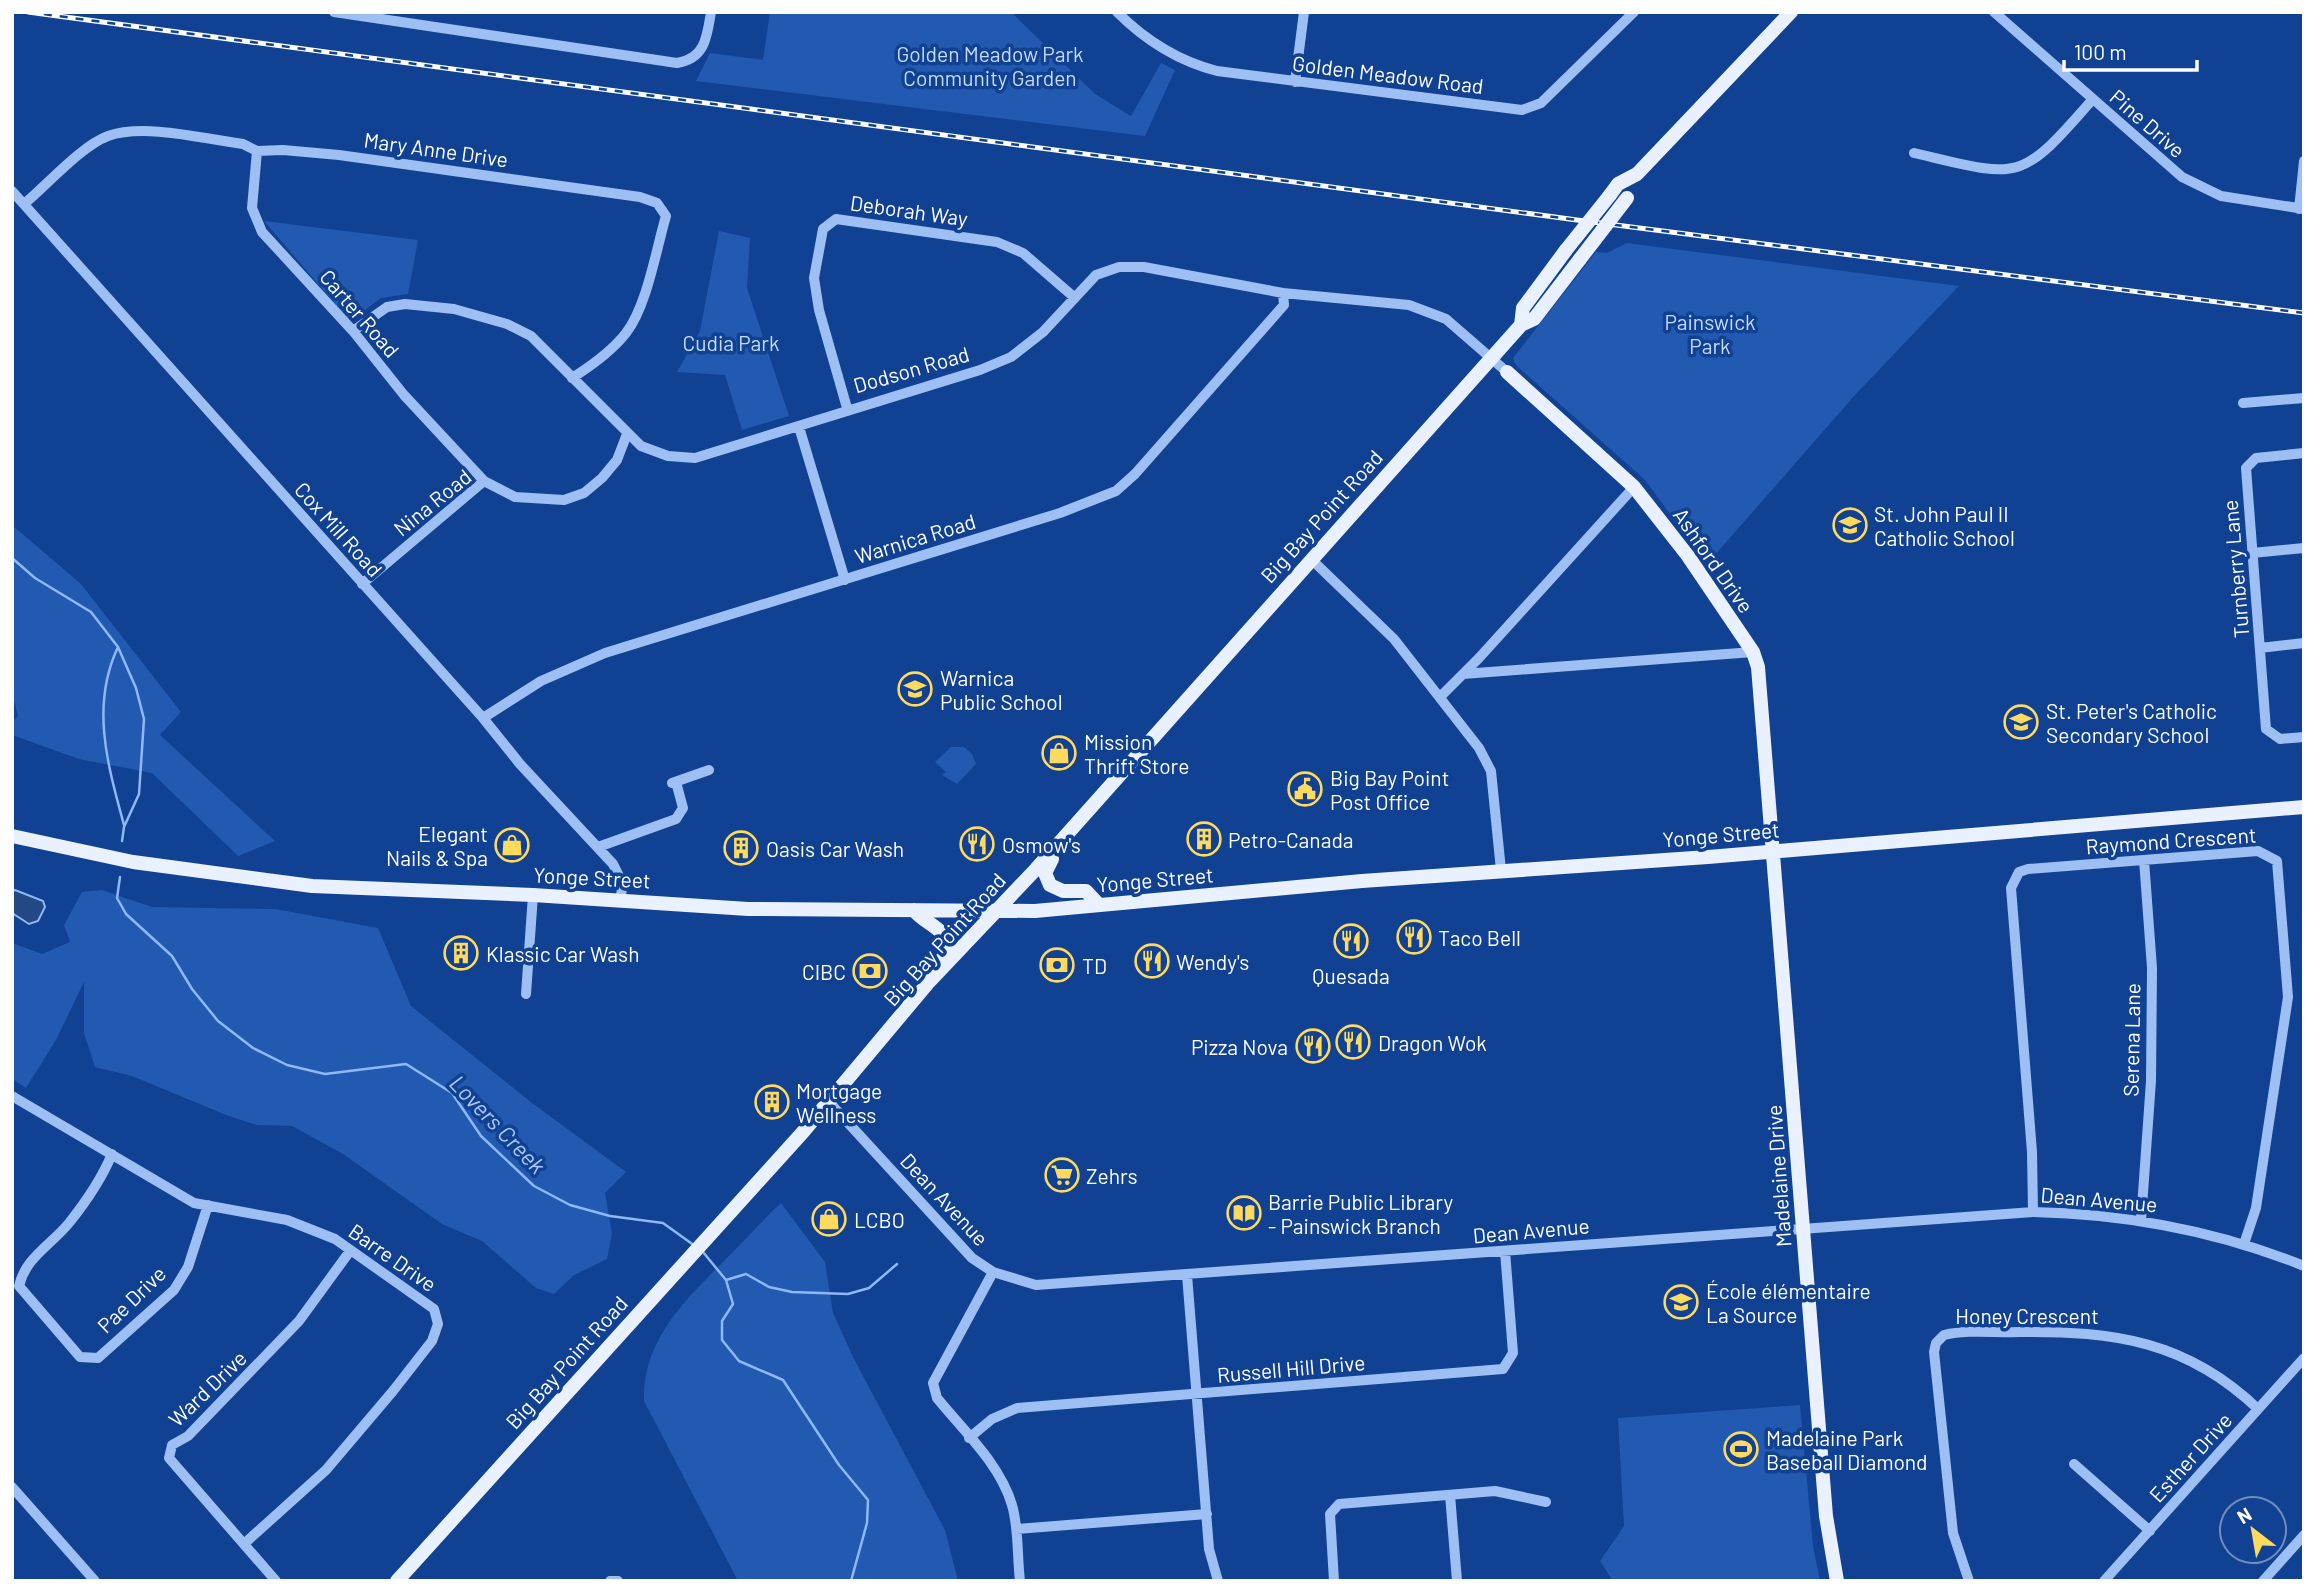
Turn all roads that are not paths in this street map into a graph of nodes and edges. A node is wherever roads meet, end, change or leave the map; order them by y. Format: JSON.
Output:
{"nodes":[{"id":1,"x":334,"y":12,"type":"edge"},
{"id":2,"x":711,"y":12,"type":"edge"},
{"id":3,"x":1117,"y":12,"type":"edge"},
{"id":4,"x":1304,"y":12,"type":"edge"},
{"id":5,"x":1634,"y":12,"type":"edge"},
{"id":6,"x":1790,"y":12,"type":"edge"},
{"id":7,"x":1994,"y":12,"type":"edge"},
{"id":8,"x":1295,"y":82,"type":"junction"},
{"id":9,"x":2092,"y":100,"type":"junction"},
{"id":10,"x":257,"y":151,"type":"junction"},
{"id":11,"x":1914,"y":153,"type":"dead end"},
{"id":12,"x":2304,"y":161,"type":"edge"},
{"id":13,"x":1637,"y":174,"type":"junction"},
{"id":14,"x":12,"y":191,"type":"edge"},
{"id":15,"x":24,"y":204,"type":"junction"},
{"id":16,"x":2301,"y":209,"type":"edge"},
{"id":17,"x":1283,"y":293,"type":"junction"},
{"id":18,"x":1075,"y":298,"type":"junction"},
{"id":19,"x":1521,"y":325,"type":"junction"},
{"id":20,"x":353,"y":331,"type":"junction"},
{"id":21,"x":1492,"y":360,"type":"junction"},
{"id":22,"x":1507,"y":372,"type":"joint"},
{"id":23,"x":572,"y":378,"type":"junction"},
{"id":24,"x":2304,"y":398,"type":"edge"},
{"id":25,"x":2243,"y":403,"type":"dead end"},
{"id":26,"x":847,"y":408,"type":"junction"},
{"id":27,"x":799,"y":427,"type":"junction"},
{"id":28,"x":626,"y":434,"type":"junction"},
{"id":29,"x":2304,"y":453,"type":"edge"},
{"id":30,"x":484,"y":481,"type":"junction"},
{"id":31,"x":1634,"y":487,"type":"junction"},
{"id":32,"x":2304,"y":548,"type":"edge"},
{"id":33,"x":2252,"y":552,"type":"junction"},
{"id":34,"x":1311,"y":559,"type":"junction"},
{"id":35,"x":845,"y":580,"type":"junction"},
{"id":36,"x":362,"y":584,"type":"junction"},
{"id":37,"x":2304,"y":643,"type":"edge"},
{"id":38,"x":2260,"y":648,"type":"junction"},
{"id":39,"x":1753,"y":652,"type":"junction"},
{"id":40,"x":1463,"y":674,"type":"junction"},
{"id":41,"x":1441,"y":696,"type":"junction"},
{"id":42,"x":483,"y":718,"type":"junction"},
{"id":43,"x":2304,"y":737,"type":"edge"},
{"id":44,"x":709,"y":770,"type":"dead end"},
{"id":45,"x":2304,"y":807,"type":"edge"},
{"id":46,"x":12,"y":836,"type":"edge"},
{"id":47,"x":1061,"y":841,"type":"junction"},
{"id":48,"x":598,"y":847,"type":"junction"},
{"id":49,"x":1774,"y":850,"type":"junction"},
{"id":50,"x":2144,"y":860,"type":"junction"},
{"id":51,"x":1500,"y":870,"type":"junction"},
{"id":52,"x":533,"y":895,"type":"junction"},
{"id":53,"x":620,"y":900,"type":"junction"},
{"id":54,"x":1099,"y":905,"type":"junction"},
{"id":55,"x":914,"y":910,"type":"junction"},
{"id":56,"x":996,"y":911,"type":"junction"},
{"id":57,"x":928,"y":984,"type":"junction"},
{"id":58,"x":526,"y":994,"type":"dead end"},
{"id":59,"x":12,"y":1096,"type":"edge"},
{"id":60,"x":829,"y":1102,"type":"junction"},
{"id":61,"x":112,"y":1154,"type":"junction"},
{"id":62,"x":208,"y":1205,"type":"junction"},
{"id":63,"x":2033,"y":1212,"type":"junction"},
{"id":64,"x":2141,"y":1220,"type":"junction"},
{"id":65,"x":1803,"y":1228,"type":"junction"},
{"id":66,"x":2244,"y":1244,"type":"junction"},
{"id":67,"x":350,"y":1251,"type":"junction"},
{"id":68,"x":1505,"y":1251,"type":"junction"},
{"id":69,"x":2304,"y":1266,"type":"edge"},
{"id":70,"x":993,"y":1272,"type":"junction"},
{"id":71,"x":1187,"y":1276,"type":"junction"},
{"id":72,"x":2304,"y":1358,"type":"edge"},
{"id":73,"x":1197,"y":1395,"type":"junction"},
{"id":74,"x":2258,"y":1409,"type":"junction"},
{"id":75,"x":969,"y":1438,"type":"junction"},
{"id":76,"x":2074,"y":1464,"type":"dead end"},
{"id":77,"x":12,"y":1486,"type":"edge"},
{"id":78,"x":1450,"y":1495,"type":"junction"},
{"id":79,"x":1546,"y":1502,"type":"dead end"},
{"id":80,"x":1207,"y":1514,"type":"junction"},
{"id":81,"x":1017,"y":1529,"type":"junction"},
{"id":82,"x":2150,"y":1531,"type":"junction"},
{"id":83,"x":2304,"y":1535,"type":"edge"},
{"id":84,"x":245,"y":1543,"type":"junction"},
{"id":85,"x":95,"y":1581,"type":"edge"},
{"id":86,"x":276,"y":1581,"type":"edge"},
{"id":87,"x":397,"y":1581,"type":"edge"},
{"id":88,"x":610,"y":1581,"type":"edge"},
{"id":89,"x":618,"y":1581,"type":"edge"},
{"id":90,"x":1020,"y":1581,"type":"edge"},
{"id":91,"x":1218,"y":1581,"type":"edge"},
{"id":92,"x":1334,"y":1581,"type":"edge"},
{"id":93,"x":1457,"y":1581,"type":"edge"},
{"id":94,"x":1837,"y":1581,"type":"edge"},
{"id":95,"x":1969,"y":1581,"type":"edge"},
{"id":96,"x":2104,"y":1581,"type":"edge"},
{"id":97,"x":2263,"y":1581,"type":"edge"}],
"edges":[{"from":1,"to":2,"type":"street"},
{"from":3,"to":8,"type":"street","name":"Golden Meadow Road"},
{"from":4,"to":8,"type":"street"},
{"from":5,"to":8,"type":"street","name":"Golden Meadow Road"},
{"from":6,"to":13,"type":"main road","name":"Big Bay Point Road"},
{"from":7,"to":9,"type":"street","name":"Pine Drive"},
{"from":9,"to":11,"type":"street"},
{"from":9,"to":16,"type":"street","name":"Pine Drive"},
{"from":10,"to":15,"type":"street","name":"Mary Anne Drive"},
{"from":10,"to":20,"type":"street","name":"Carter Road"},
{"from":10,"to":23,"type":"street","name":"Mary Anne Drive"},
{"from":12,"to":16,"type":"street"},
{"from":13,"to":19,"type":"main road","name":"Big Bay Point Road","bridge":true},
{"from":13,"to":19,"type":"main road","name":"Big Bay Point Road","bridge":true},
{"from":14,"to":15,"type":"street","name":"Cox Mill Road"},
{"from":15,"to":36,"type":"street","name":"Cox Mill Road"},
{"from":17,"to":18,"type":"street","name":"Dodson Road"},
{"from":17,"to":21,"type":"street","name":"Dodson Road"},
{"from":17,"to":35,"type":"street","name":"Warnica Road"},
{"from":18,"to":26,"type":"street","name":"Dodson Road"},
{"from":18,"to":26,"type":"street","name":"Deborah Way"},
{"from":19,"to":21,"type":"main road","name":"Big Bay Point Road"},
{"from":20,"to":23,"type":"street","name":"Dodson Road"},
{"from":20,"to":30,"type":"street","name":"Carter Road"},
{"from":21,"to":22,"type":"street","name":"Ashford Drive"},
{"from":21,"to":34,"type":"main road","name":"Big Bay Point Road"},
{"from":22,"to":31,"type":"main road","name":"Ashford Drive"},
{"from":23,"to":28,"type":"street","name":"Dodson Road"},
{"from":24,"to":25,"type":"street"},
{"from":26,"to":27,"type":"street","name":"Dodson Road"},
{"from":27,"to":28,"type":"street","name":"Dodson Road"},
{"from":27,"to":35,"type":"street"},
{"from":28,"to":30,"type":"street","name":"Nina Road"},
{"from":29,"to":33,"type":"street","name":"Turnberry Lane"},
{"from":30,"to":36,"type":"street","name":"Nina Road"},
{"from":31,"to":39,"type":"main road","name":"Ashford Drive"},
{"from":31,"to":40,"type":"street"},
{"from":32,"to":33,"type":"street"},
{"from":33,"to":38,"type":"street","name":"Turnberry Lane"},
{"from":34,"to":41,"type":"street"},
{"from":34,"to":47,"type":"main road","name":"Big Bay Point Road"},
{"from":35,"to":42,"type":"street","name":"Warnica Road"},
{"from":36,"to":42,"type":"street","name":"Cox Mill Road"},
{"from":37,"to":38,"type":"street"},
{"from":38,"to":43,"type":"street","name":"Turnberry Lane"},
{"from":39,"to":40,"type":"street"},
{"from":39,"to":49,"type":"main road","name":"Ashford Drive"},
{"from":40,"to":41,"type":"street"},
{"from":41,"to":51,"type":"street"},
{"from":42,"to":48,"type":"street","name":"Cox Mill Road"},
{"from":44,"to":48,"type":"street"},
{"from":45,"to":49,"type":"main road","name":"Yonge Street"},
{"from":46,"to":52,"type":"main road","name":"Yonge Street"},
{"from":47,"to":54,"type":"main road"},
{"from":47,"to":56,"type":"main road","name":"Big Bay Point Road"},
{"from":48,"to":53,"type":"street","name":"Cox Mill Road"},
{"from":49,"to":51,"type":"main road","name":"Yonge Street"},
{"from":49,"to":65,"type":"main road","name":"Madelaine Drive"},
{"from":50,"to":63,"type":"street","name":"Raymond Crescent"},
{"from":50,"to":64,"type":"street","name":"Serena Lane"},
{"from":50,"to":66,"type":"street","name":"Raymond Crescent"},
{"from":51,"to":54,"type":"main road","name":"Yonge Street"},
{"from":52,"to":53,"type":"main road","name":"Yonge Street"},
{"from":52,"to":58,"type":"street"},
{"from":53,"to":55,"type":"main road","name":"Yonge Street"},
{"from":54,"to":56,"type":"main road","name":"Yonge Street"},
{"from":55,"to":56,"type":"main road","name":"Yonge Street"},
{"from":55,"to":57,"type":"main road"},
{"from":56,"to":57,"type":"main road","name":"Big Bay Point Road"},
{"from":57,"to":60,"type":"main road","name":"Big Bay Point Road"},
{"from":59,"to":61,"type":"street","name":"Barre Drive"},
{"from":60,"to":70,"type":"street","name":"Dean Avenue"},
{"from":60,"to":87,"type":"main road","name":"Big Bay Point Road"},
{"from":61,"to":62,"type":"street","name":"Barre Drive"},
{"from":61,"to":62,"type":"street","name":"Pae Drive"},
{"from":62,"to":67,"type":"street","name":"Barre Drive"},
{"from":63,"to":64,"type":"street","name":"Dean Avenue"},
{"from":63,"to":65,"type":"street","name":"Dean Avenue"},
{"from":64,"to":66,"type":"street","name":"Dean Avenue"},
{"from":65,"to":68,"type":"street","name":"Dean Avenue"},
{"from":65,"to":94,"type":"main road","name":"Madelaine Drive"},
{"from":66,"to":69,"type":"street","name":"Dean Avenue"},
{"from":67,"to":84,"type":"street","name":"Ward Drive"},
{"from":67,"to":84,"type":"street","name":"Barre Drive"},
{"from":68,"to":71,"type":"street","name":"Dean Avenue"},
{"from":68,"to":73,"type":"street","name":"Russell Hill Drive"},
{"from":70,"to":71,"type":"street","name":"Dean Avenue"},
{"from":70,"to":75,"type":"street"},
{"from":71,"to":73,"type":"street"},
{"from":72,"to":74,"type":"street","name":"Esther Drive"},
{"from":73,"to":75,"type":"street","name":"Russell Hill Drive"},
{"from":73,"to":80,"type":"street"},
{"from":74,"to":82,"type":"street","name":"Esther Drive"},
{"from":74,"to":95,"type":"street","name":"Honey Crescent"},
{"from":75,"to":81,"type":"street"},
{"from":76,"to":82,"type":"street"},
{"from":77,"to":85,"type":"street"},
{"from":78,"to":79,"type":"street"},
{"from":78,"to":92,"type":"street"},
{"from":78,"to":93,"type":"street"},
{"from":80,"to":81,"type":"street"},
{"from":80,"to":91,"type":"street"},
{"from":81,"to":90,"type":"street"},
{"from":82,"to":96,"type":"street","name":"Esther Drive"},
{"from":83,"to":97,"type":"street"},
{"from":84,"to":86,"type":"street","name":"Ward Drive"},
{"from":88,"to":89,"type":"street"}]}
